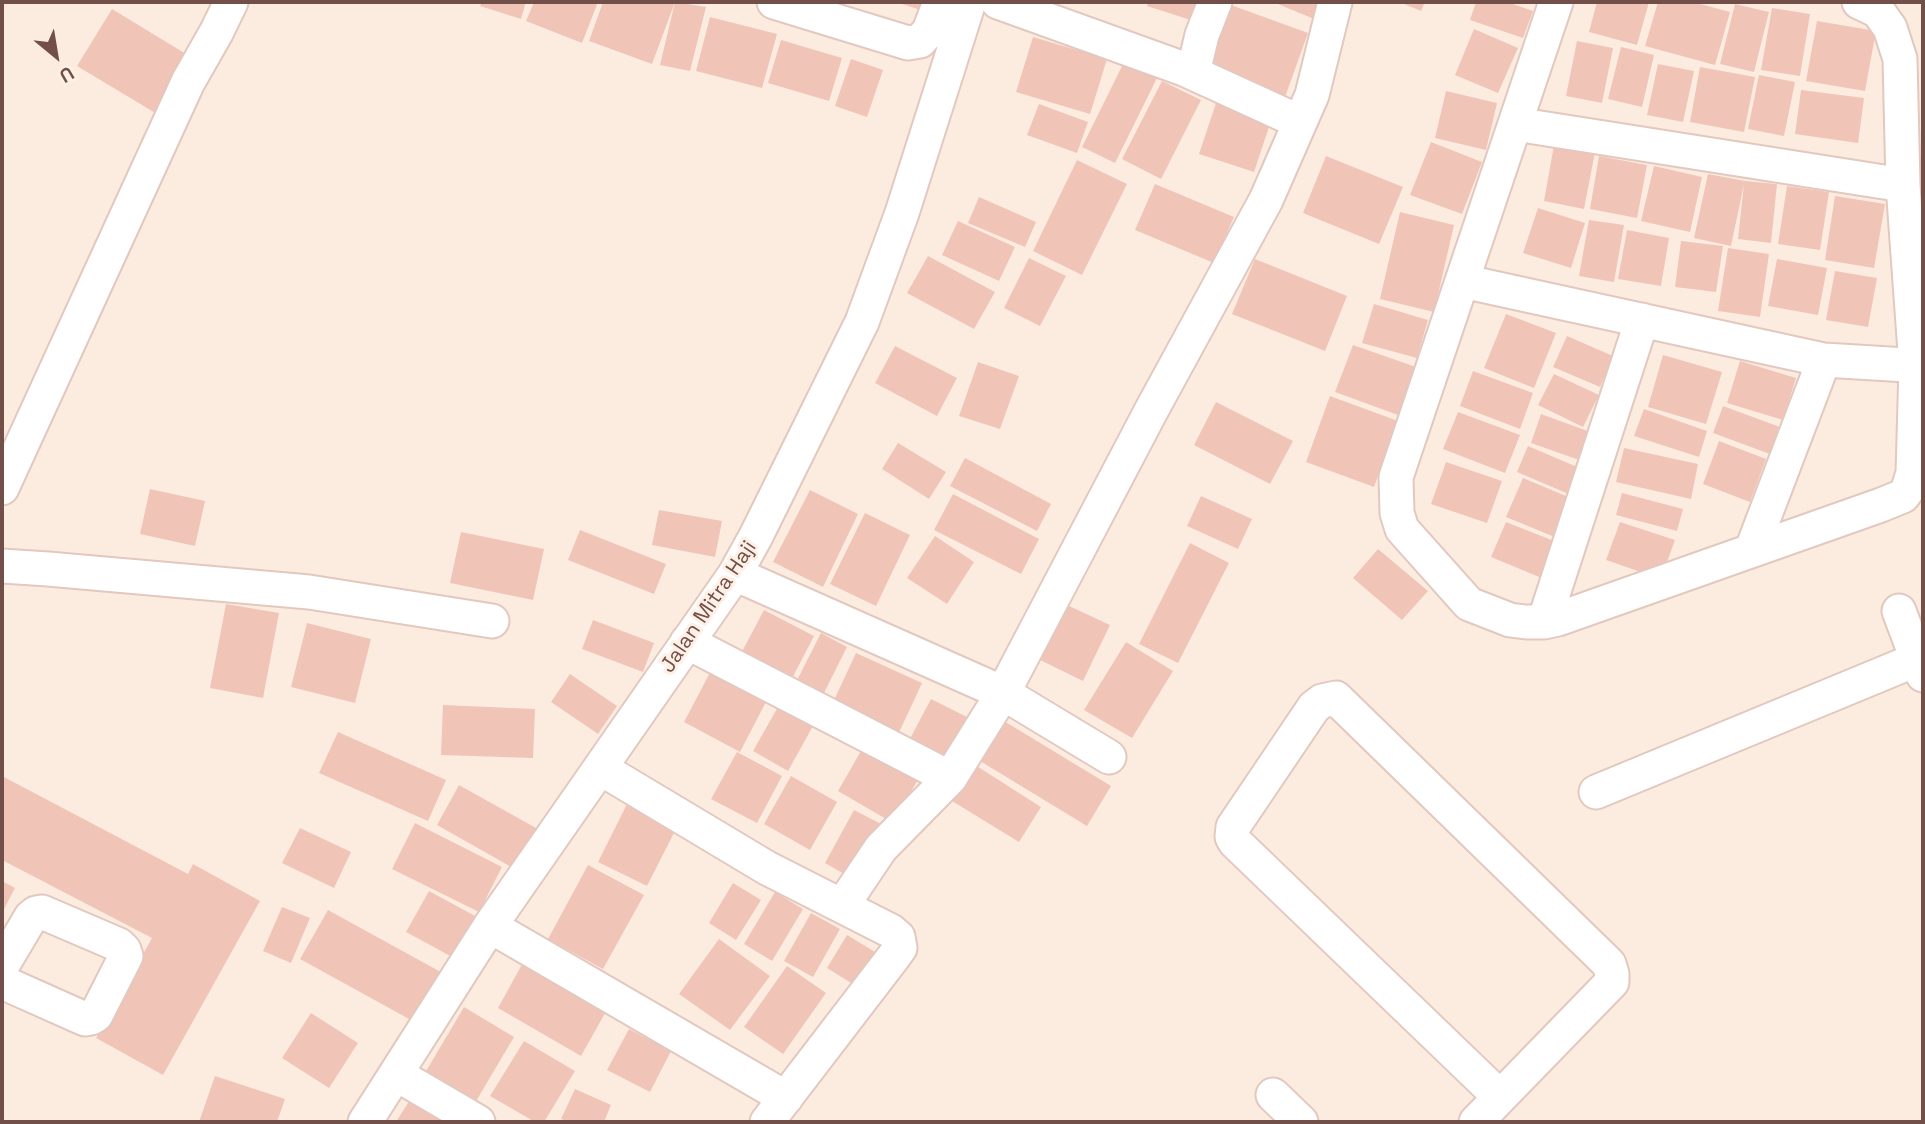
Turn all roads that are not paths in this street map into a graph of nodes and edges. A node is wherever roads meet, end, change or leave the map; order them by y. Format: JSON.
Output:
{"nodes":[{"id":1,"x":231,"y":2,"type":"edge"},
{"id":2,"x":774,"y":2,"type":"edge"},
{"id":3,"x":940,"y":2,"type":"edge"},
{"id":4,"x":969,"y":2,"type":"edge"},
{"id":5,"x":998,"y":2,"type":"edge"},
{"id":6,"x":1214,"y":2,"type":"edge"},
{"id":7,"x":1335,"y":2,"type":"edge"},
{"id":8,"x":1556,"y":2,"type":"edge"},
{"id":9,"x":1859,"y":2,"type":"edge"},
{"id":10,"x":1193,"y":73,"type":"junction"},
{"id":11,"x":1300,"y":122,"type":"junction"},
{"id":12,"x":1515,"y":124,"type":"junction"},
{"id":13,"x":1903,"y":185,"type":"junction"},
{"id":14,"x":1462,"y":281,"type":"junction"},
{"id":15,"x":1642,"y":320,"type":"junction"},
{"id":16,"x":1824,"y":360,"type":"junction"},
{"id":17,"x":1920,"y":366,"type":"edge"},
{"id":18,"x":2,"y":488,"type":"edge"},
{"id":19,"x":1752,"y":550,"type":"junction"},
{"id":20,"x":2,"y":566,"type":"edge"},
{"id":21,"x":735,"y":574,"type":"junction"},
{"id":22,"x":1899,"y":611,"type":"dead end"},
{"id":23,"x":492,"y":621,"type":"dead end"},
{"id":24,"x":1544,"y":622,"type":"junction"},
{"id":25,"x":687,"y":642,"type":"junction"},
{"id":26,"x":1920,"y":667,"type":"edge"},
{"id":27,"x":1003,"y":693,"type":"junction"},
{"id":28,"x":1109,"y":757,"type":"dead end"},
{"id":29,"x":600,"y":768,"type":"junction"},
{"id":30,"x":950,"y":778,"type":"junction"},
{"id":31,"x":1596,"y":792,"type":"dead end"},
{"id":32,"x":842,"y":906,"type":"junction"},
{"id":33,"x":490,"y":926,"type":"junction"},
{"id":34,"x":2,"y":966,"type":"edge"},
{"id":35,"x":2,"y":982,"type":"edge"},
{"id":36,"x":396,"y":1074,"type":"junction"},
{"id":37,"x":1273,"y":1095,"type":"dead end"},
{"id":38,"x":1500,"y":1097,"type":"junction"},
{"id":39,"x":776,"y":1110,"type":"edge"},
{"id":40,"x":365,"y":1122,"type":"edge"},
{"id":41,"x":478,"y":1122,"type":"edge"},
{"id":42,"x":1301,"y":1122,"type":"edge"},
{"id":43,"x":1476,"y":1122,"type":"edge"}],
"edges":[{"from":1,"to":18,"type":"street"},
{"from":2,"to":3,"type":"street"},
{"from":4,"to":21,"type":"street","name":"Jalan Mitra Haji"},
{"from":5,"to":10,"type":"street"},
{"from":6,"to":10,"type":"street"},
{"from":7,"to":11,"type":"street"},
{"from":8,"to":12,"type":"street"},
{"from":9,"to":13,"type":"street"},
{"from":10,"to":11,"type":"street"},
{"from":11,"to":27,"type":"street"},
{"from":12,"to":13,"type":"street"},
{"from":12,"to":14,"type":"street"},
{"from":13,"to":17,"type":"street"},
{"from":14,"to":15,"type":"street"},
{"from":14,"to":24,"type":"street"},
{"from":15,"to":16,"type":"street"},
{"from":15,"to":24,"type":"street"},
{"from":16,"to":17,"type":"street"},
{"from":16,"to":19,"type":"street"},
{"from":17,"to":19,"type":"street"},
{"from":19,"to":24,"type":"street"},
{"from":20,"to":23,"type":"street"},
{"from":21,"to":25,"type":"street","name":"Jalan Mitra Haji"},
{"from":21,"to":27,"type":"street"},
{"from":22,"to":26,"type":"street"},
{"from":25,"to":29,"type":"street","name":"Jalan Mitra Haji"},
{"from":25,"to":30,"type":"street"},
{"from":26,"to":31,"type":"street"},
{"from":27,"to":28,"type":"street"},
{"from":27,"to":30,"type":"street"},
{"from":29,"to":32,"type":"street"},
{"from":29,"to":33,"type":"street","name":"Jalan Mitra Haji"},
{"from":30,"to":32,"type":"street"},
{"from":32,"to":39,"type":"street"},
{"from":33,"to":36,"type":"street","name":"Jalan Mitra Haji"},
{"from":33,"to":39,"type":"street"},
{"from":34,"to":35,"type":"street"},
{"from":36,"to":40,"type":"street","name":"Jalan Mitra Haji"},
{"from":36,"to":41,"type":"street"},
{"from":37,"to":42,"type":"street"},
{"from":38,"to":38,"type":"street"},
{"from":38,"to":43,"type":"street"}]}
